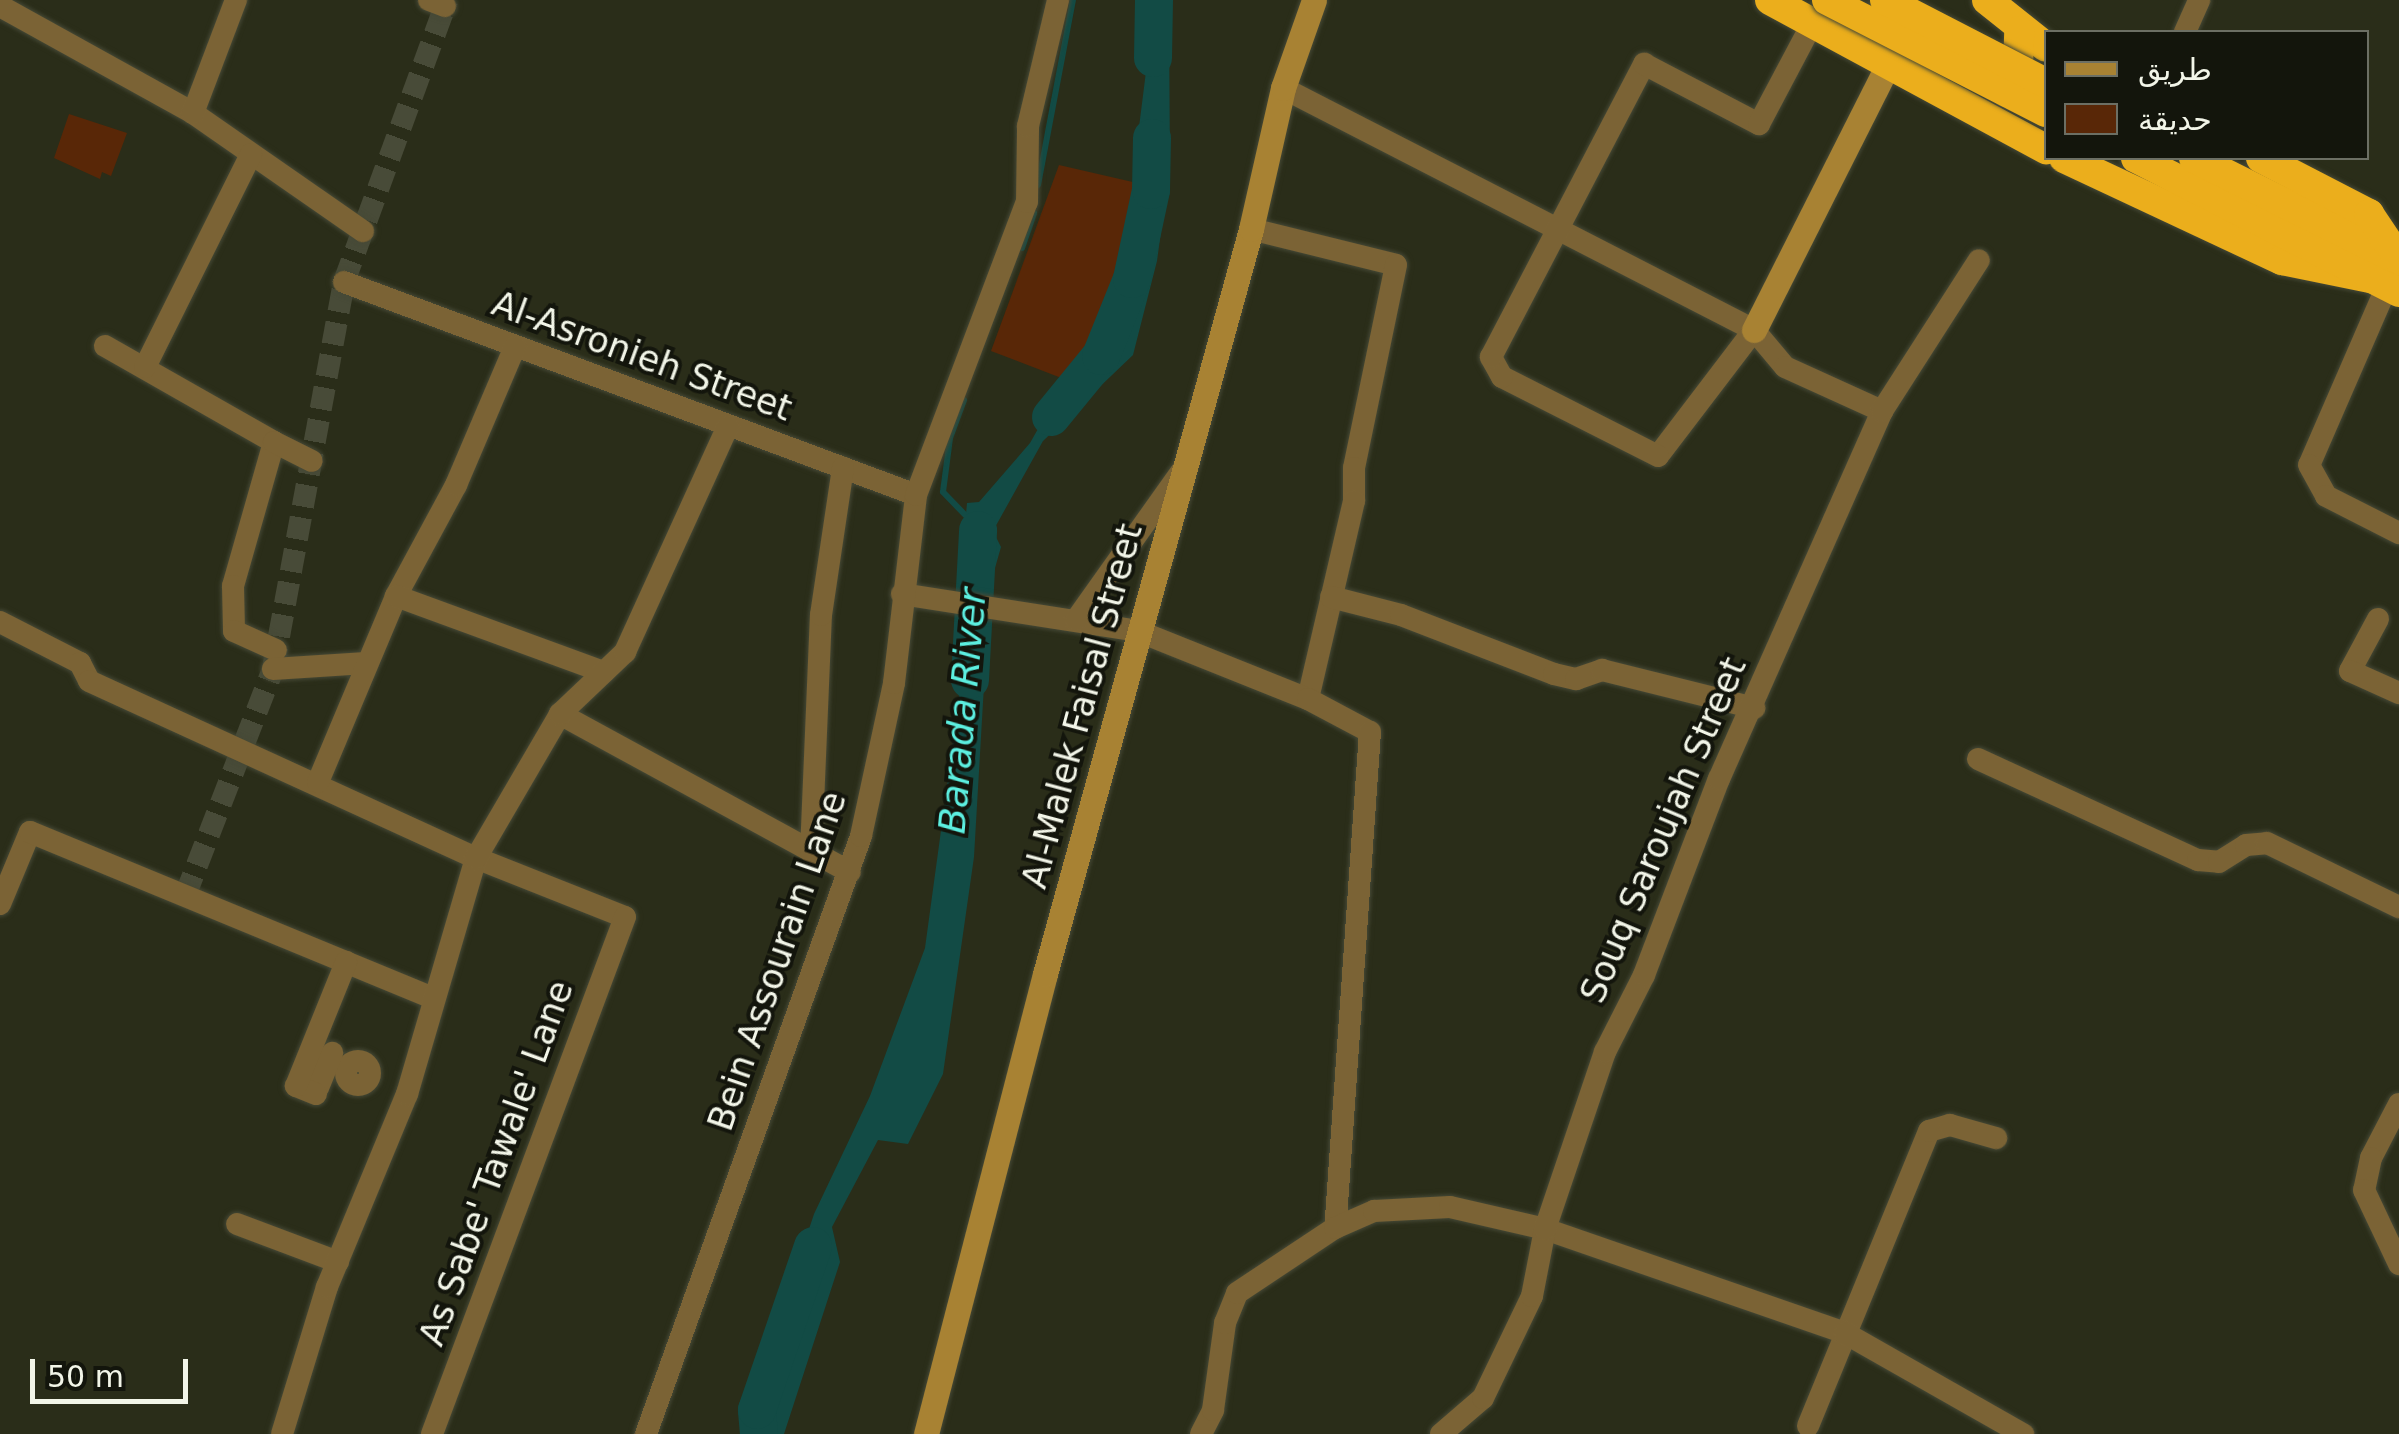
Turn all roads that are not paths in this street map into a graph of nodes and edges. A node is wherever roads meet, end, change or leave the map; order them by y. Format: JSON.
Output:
{"nodes":[{"id":1,"x":236,"y":0,"type":"edge"},
{"id":2,"x":1058,"y":0,"type":"edge"},
{"id":3,"x":1314,"y":0,"type":"edge"},
{"id":4,"x":1770,"y":0,"type":"edge"},
{"id":5,"x":1867,"y":0,"type":"edge"},
{"id":6,"x":1884,"y":0,"type":"edge"},
{"id":7,"x":1987,"y":0,"type":"edge"},
{"id":8,"x":2199,"y":0,"type":"edge"},
{"id":9,"x":0,"y":6,"type":"edge"},
{"id":10,"x":1820,"y":11,"type":"edge"},
{"id":11,"x":2186,"y":30,"type":"edge"},
{"id":12,"x":2019,"y":31,"type":"junction"},
{"id":13,"x":2044,"y":46,"type":"edge"},
{"id":14,"x":1889,"y":62,"type":"junction"},
{"id":15,"x":2044,"y":82,"type":"edge"},
{"id":16,"x":1283,"y":88,"type":"junction"},
{"id":17,"x":2044,"y":111,"type":"edge"},
{"id":18,"x":194,"y":112,"type":"junction"},
{"id":19,"x":1983,"y":114,"type":"junction"},
{"id":20,"x":2044,"y":146,"type":"edge"},
{"id":21,"x":252,"y":154,"type":"junction"},
{"id":22,"x":2072,"y":160,"type":"edge"},
{"id":23,"x":2140,"y":160,"type":"edge"},
{"id":24,"x":2197,"y":160,"type":"edge"},
{"id":25,"x":2265,"y":160,"type":"edge"},
{"id":26,"x":1553,"y":228,"type":"junction"},
{"id":27,"x":1251,"y":229,"type":"junction"},
{"id":28,"x":363,"y":231,"type":"dead end"},
{"id":29,"x":1979,"y":260,"type":"dead end"},
{"id":30,"x":2391,"y":275,"type":"edge"},
{"id":31,"x":344,"y":282,"type":"dead end"},
{"id":32,"x":1754,"y":330,"type":"junction"},
{"id":33,"x":105,"y":346,"type":"dead end"},
{"id":34,"x":515,"y":347,"type":"junction"},
{"id":35,"x":145,"y":367,"type":"junction"},
{"id":36,"x":1882,"y":412,"type":"junction"},
{"id":37,"x":728,"y":426,"type":"junction"},
{"id":38,"x":274,"y":442,"type":"junction"},
{"id":39,"x":312,"y":461,"type":"dead end"},
{"id":40,"x":1186,"y":464,"type":"junction"},
{"id":41,"x":843,"y":468,"type":"junction"},
{"id":42,"x":916,"y":495,"type":"junction"},
{"id":43,"x":2399,"y":533,"type":"edge"},
{"id":44,"x":902,"y":594,"type":"junction"},
{"id":45,"x":396,"y":596,"type":"junction"},
{"id":46,"x":1330,"y":597,"type":"junction"},
{"id":47,"x":1076,"y":620,"type":"junction"},
{"id":48,"x":2378,"y":620,"type":"dead end"},
{"id":49,"x":0,"y":622,"type":"edge"},
{"id":50,"x":1138,"y":631,"type":"junction"},
{"id":51,"x":366,"y":663,"type":"junction"},
{"id":52,"x":604,"y":672,"type":"junction"},
{"id":53,"x":2399,"y":694,"type":"edge"},
{"id":54,"x":1308,"y":698,"type":"junction"},
{"id":55,"x":1754,"y":708,"type":"junction"},
{"id":56,"x":560,"y":714,"type":"junction"},
{"id":57,"x":1978,"y":759,"type":"dead end"},
{"id":58,"x":318,"y":782,"type":"junction"},
{"id":59,"x":811,"y":852,"type":"junction"},
{"id":60,"x":476,"y":858,"type":"junction"},
{"id":61,"x":850,"y":872,"type":"junction"},
{"id":62,"x":1,"y":902,"type":"edge"},
{"id":63,"x":2399,"y":907,"type":"edge"},
{"id":64,"x":346,"y":962,"type":"junction"},
{"id":65,"x":432,"y":998,"type":"junction"},
{"id":66,"x":407,"y":1094,"type":"junction"},
{"id":67,"x":2399,"y":1104,"type":"edge"},
{"id":68,"x":1996,"y":1138,"type":"dead end"},
{"id":69,"x":237,"y":1224,"type":"dead end"},
{"id":70,"x":1335,"y":1228,"type":"junction"},
{"id":71,"x":1544,"y":1229,"type":"junction"},
{"id":72,"x":338,"y":1262,"type":"junction"},
{"id":73,"x":2399,"y":1264,"type":"edge"},
{"id":74,"x":1845,"y":1332,"type":"junction"},
{"id":75,"x":1808,"y":1426,"type":"dead end"},
{"id":76,"x":282,"y":1434,"type":"edge"},
{"id":77,"x":432,"y":1434,"type":"edge"},
{"id":78,"x":646,"y":1434,"type":"edge"},
{"id":79,"x":926,"y":1434,"type":"edge"},
{"id":80,"x":1201,"y":1434,"type":"edge"},
{"id":81,"x":1440,"y":1434,"type":"edge"},
{"id":82,"x":2023,"y":1434,"type":"edge"}],
"edges":[{"from":1,"to":18,"type":"street"},
{"from":2,"to":42,"type":"street","name":"Bein Assourain Lane"},
{"from":3,"to":16,"type":"street","name":"Al-Malek Faisal Street"},
{"from":4,"to":10,"type":"highway"},
{"from":5,"to":14,"type":"highway"},
{"from":6,"to":15,"type":"highway","bridge":true},
{"from":7,"to":12,"type":"highway"},
{"from":8,"to":11,"type":"street"},
{"from":9,"to":18,"type":"street"},
{"from":10,"to":14,"type":"highway"},
{"from":10,"to":17,"type":"highway","bridge":true},
{"from":10,"to":26,"type":"street"},
{"from":12,"to":13,"type":"highway"},
{"from":12,"to":19,"type":"highway"},
{"from":14,"to":19,"type":"highway"},
{"from":14,"to":32,"type":"street"},
{"from":16,"to":26,"type":"street"},
{"from":16,"to":27,"type":"street","name":"Al-Malek Faisal Street"},
{"from":18,"to":21,"type":"street"},
{"from":19,"to":20,"type":"highway"},
{"from":21,"to":28,"type":"street"},
{"from":21,"to":35,"type":"street"},
{"from":22,"to":30,"type":"highway"},
{"from":23,"to":30,"type":"highway"},
{"from":24,"to":30,"type":"highway"},
{"from":25,"to":30,"type":"highway"},
{"from":26,"to":32,"type":"street"},
{"from":26,"to":32,"type":"street"},
{"from":27,"to":40,"type":"street","name":"Al-Malek Faisal Street"},
{"from":27,"to":46,"type":"street"},
{"from":29,"to":36,"type":"street","name":"Souq Saroujah Street"},
{"from":30,"to":43,"type":"street"},
{"from":31,"to":34,"type":"street","name":"Al-Asronieh Street"},
{"from":32,"to":36,"type":"street"},
{"from":33,"to":35,"type":"street"},
{"from":34,"to":37,"type":"street","name":"Al-Asronieh Street"},
{"from":34,"to":45,"type":"street"},
{"from":35,"to":38,"type":"street"},
{"from":36,"to":55,"type":"street","name":"Souq Saroujah Street"},
{"from":37,"to":41,"type":"street","name":"Al-Asronieh Street"},
{"from":37,"to":52,"type":"street"},
{"from":38,"to":39,"type":"street"},
{"from":38,"to":51,"type":"street"},
{"from":40,"to":47,"type":"street"},
{"from":40,"to":50,"type":"street","name":"Al-Malek Faisal Street"},
{"from":41,"to":42,"type":"street","name":"Al-Asronieh Street"},
{"from":41,"to":59,"type":"street"},
{"from":42,"to":44,"type":"street","name":"Bein Assourain Lane"},
{"from":44,"to":47,"type":"street"},
{"from":44,"to":61,"type":"street","name":"Bein Assourain Lane"},
{"from":45,"to":51,"type":"street"},
{"from":45,"to":52,"type":"street"},
{"from":46,"to":54,"type":"street"},
{"from":46,"to":55,"type":"street"},
{"from":47,"to":50,"type":"street"},
{"from":48,"to":53,"type":"street"},
{"from":49,"to":58,"type":"street"},
{"from":50,"to":54,"type":"street"},
{"from":50,"to":79,"type":"street","name":"Al-Malek Faisal Street"},
{"from":51,"to":58,"type":"street"},
{"from":52,"to":56,"type":"street"},
{"from":54,"to":70,"type":"street"},
{"from":55,"to":71,"type":"street","name":"Souq Saroujah Street"},
{"from":56,"to":59,"type":"street"},
{"from":56,"to":60,"type":"street"},
{"from":57,"to":63,"type":"street"},
{"from":58,"to":60,"type":"street"},
{"from":59,"to":61,"type":"street"},
{"from":60,"to":65,"type":"street"},
{"from":60,"to":77,"type":"street","name":"As Sabe' Tawale' Lane"},
{"from":61,"to":78,"type":"street","name":"Bein Assourain Lane"},
{"from":62,"to":64,"type":"street"},
{"from":64,"to":65,"type":"street"},
{"from":64,"to":66,"type":"street"},
{"from":65,"to":66,"type":"street"},
{"from":66,"to":72,"type":"street"},
{"from":67,"to":73,"type":"street"},
{"from":68,"to":74,"type":"street"},
{"from":69,"to":72,"type":"street"},
{"from":70,"to":71,"type":"street"},
{"from":70,"to":80,"type":"street"},
{"from":71,"to":74,"type":"street"},
{"from":71,"to":81,"type":"street","name":"Souq Saroujah Street"},
{"from":72,"to":76,"type":"street"},
{"from":74,"to":75,"type":"street"},
{"from":74,"to":82,"type":"street"}]}
